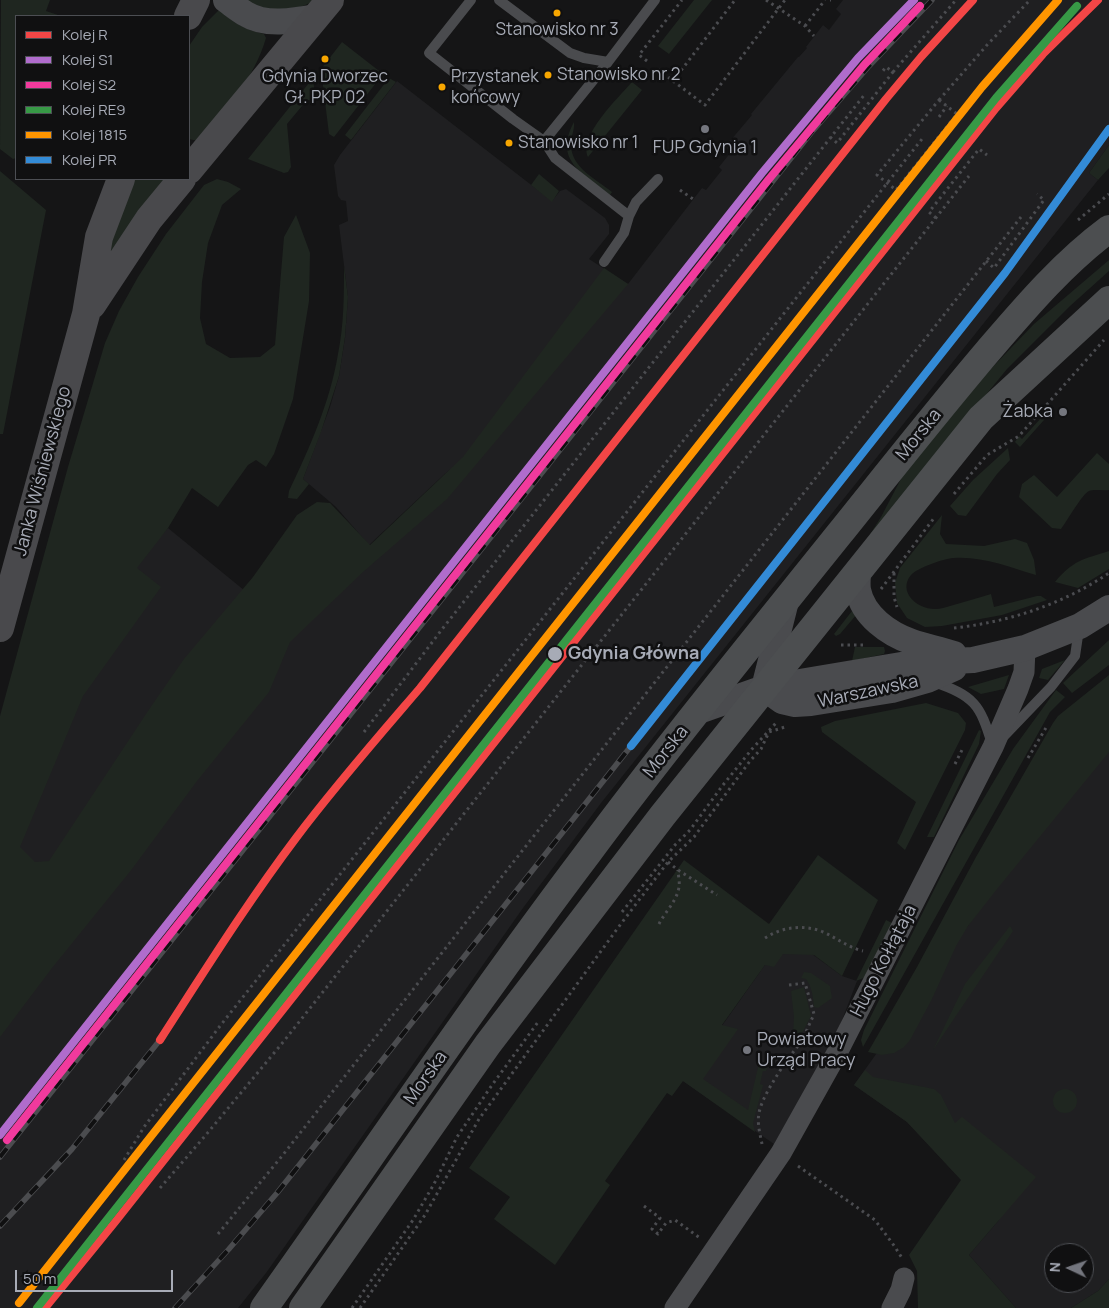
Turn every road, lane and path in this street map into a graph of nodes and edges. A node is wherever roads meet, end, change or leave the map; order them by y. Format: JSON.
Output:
{"nodes":[{"id":1,"x":196,"y":0,"type":"edge"},
{"id":2,"x":226,"y":0,"type":"edge"},
{"id":3,"x":471,"y":0,"type":"edge"},
{"id":4,"x":498,"y":0,"type":"edge"},
{"id":5,"x":655,"y":0,"type":"edge"},
{"id":6,"x":682,"y":0,"type":"edge"},
{"id":7,"x":735,"y":0,"type":"edge"},
{"id":8,"x":766,"y":0,"type":"edge"},
{"id":9,"x":785,"y":0,"type":"edge"},
{"id":10,"x":825,"y":0,"type":"edge"},
{"id":11,"x":956,"y":0,"type":"edge"},
{"id":12,"x":1030,"y":0,"type":"edge"},
{"id":13,"x":323,"y":8,"type":"edge"},
{"id":14,"x":779,"y":8,"type":"junction"},
{"id":15,"x":188,"y":15,"type":"edge"},
{"id":16,"x":805,"y":26,"type":"junction"},
{"id":17,"x":814,"y":36,"type":"dead end"},
{"id":18,"x":647,"y":61,"type":"dead end"},
{"id":19,"x":608,"y":62,"type":"junction"},
{"id":20,"x":658,"y":70,"type":"dead end"},
{"id":21,"x":882,"y":72,"type":"dead end"},
{"id":22,"x":893,"y":72,"type":"junction"},
{"id":23,"x":673,"y":81,"type":"junction"},
{"id":24,"x":865,"y":94,"type":"dead end"},
{"id":25,"x":939,"y":100,"type":"junction"},
{"id":26,"x":947,"y":106,"type":"junction"},
{"id":27,"x":938,"y":117,"type":"dead end"},
{"id":28,"x":830,"y":137,"type":"junction"},
{"id":29,"x":922,"y":139,"type":"dead end"},
{"id":30,"x":544,"y":141,"type":"junction"},
{"id":31,"x":987,"y":155,"type":"dead end"},
{"id":32,"x":193,"y":157,"type":"edge"},
{"id":33,"x":970,"y":176,"type":"dead end"},
{"id":34,"x":658,"y":179,"type":"dead end"},
{"id":35,"x":120,"y":180,"type":"edge"},
{"id":36,"x":181,"y":180,"type":"edge"},
{"id":37,"x":887,"y":183,"type":"junction"},
{"id":38,"x":680,"y":190,"type":"dead end"},
{"id":39,"x":1037,"y":194,"type":"dead end"},
{"id":40,"x":693,"y":199,"type":"dead end"},
{"id":41,"x":629,"y":216,"type":"junction"},
{"id":42,"x":1021,"y":217,"type":"dead end"},
{"id":43,"x":936,"y":218,"type":"junction"},
{"id":44,"x":1109,"y":230,"type":"edge"},
{"id":45,"x":986,"y":261,"type":"junction"},
{"id":46,"x":604,"y":262,"type":"dead end"},
{"id":47,"x":1109,"y":300,"type":"edge"},
{"id":48,"x":86,"y":314,"type":"junction"},
{"id":49,"x":1109,"y":335,"type":"edge"},
{"id":50,"x":952,"y":496,"type":"dead end"},
{"id":51,"x":934,"y":518,"type":"dead end"},
{"id":52,"x":858,"y":570,"type":"junction"},
{"id":53,"x":894,"y":573,"type":"junction"},
{"id":54,"x":1109,"y":573,"type":"edge"},
{"id":55,"x":879,"y":592,"type":"dead end"},
{"id":56,"x":786,"y":601,"type":"junction"},
{"id":57,"x":1109,"y":608,"type":"edge"},
{"id":58,"x":898,"y":610,"type":"dead end"},
{"id":59,"x":1080,"y":626,"type":"junction"},
{"id":60,"x":0,"y":628,"type":"edge"},
{"id":61,"x":953,"y":628,"type":"dead end"},
{"id":62,"x":1025,"y":648,"type":"junction"},
{"id":63,"x":972,"y":660,"type":"junction"},
{"id":64,"x":926,"y":680,"type":"junction"},
{"id":65,"x":764,"y":688,"type":"junction"},
{"id":66,"x":696,"y":712,"type":"junction"},
{"id":67,"x":1047,"y":726,"type":"dead end"},
{"id":68,"x":364,"y":732,"type":"dead end"},
{"id":69,"x":992,"y":747,"type":"junction"},
{"id":70,"x":962,"y":750,"type":"dead end"},
{"id":71,"x":1028,"y":758,"type":"dead end"},
{"id":72,"x":955,"y":764,"type":"dead end"},
{"id":73,"x":668,"y":862,"type":"junction"},
{"id":74,"x":678,"y":870,"type":"junction"},
{"id":75,"x":717,"y":895,"type":"dead end"},
{"id":76,"x":621,"y":913,"type":"dead end"},
{"id":77,"x":659,"y":924,"type":"dead end"},
{"id":78,"x":765,"y":938,"type":"dead end"},
{"id":79,"x":862,"y":951,"type":"dead end"},
{"id":80,"x":789,"y":985,"type":"dead end"},
{"id":81,"x":542,"y":1017,"type":"dead end"},
{"id":82,"x":770,"y":1057,"type":"dead end"},
{"id":83,"x":786,"y":1060,"type":"junction"},
{"id":84,"x":795,"y":1062,"type":"dead end"},
{"id":85,"x":763,"y":1146,"type":"dead end"},
{"id":86,"x":124,"y":1160,"type":"dead end"},
{"id":87,"x":799,"y":1167,"type":"dead end"},
{"id":88,"x":160,"y":1188,"type":"dead end"},
{"id":89,"x":644,"y":1206,"type":"dead end"},
{"id":90,"x":218,"y":1234,"type":"dead end"},
{"id":91,"x":699,"y":1238,"type":"dead end"},
{"id":92,"x":904,"y":1278,"type":"joint"},
{"id":93,"x":264,"y":1308,"type":"edge"},
{"id":94,"x":303,"y":1308,"type":"edge"},
{"id":95,"x":352,"y":1308,"type":"edge"},
{"id":96,"x":360,"y":1308,"type":"edge"},
{"id":97,"x":675,"y":1308,"type":"edge"},
{"id":98,"x":892,"y":1308,"type":"edge"}],
"edges":[{"from":1,"to":15,"type":"main road"},
{"from":2,"to":13,"type":"street"},
{"from":3,"to":30,"type":"lane"},
{"from":4,"to":19,"type":"lane"},
{"from":5,"to":19,"type":"lane"},
{"from":6,"to":18,"type":"path"},
{"from":7,"to":23,"type":"path"},
{"from":8,"to":14,"type":"path"},
{"from":9,"to":14,"type":"path"},
{"from":10,"to":16,"type":"path"},
{"from":11,"to":22,"type":"path"},
{"from":12,"to":25,"type":"path"},
{"from":13,"to":32,"type":"main road"},
{"from":14,"to":16,"type":"path"},
{"from":14,"to":23,"type":"path"},
{"from":16,"to":17,"type":"path"},
{"from":19,"to":30,"type":"lane"},
{"from":20,"to":23,"type":"path"},
{"from":21,"to":22,"type":"path"},
{"from":22,"to":28,"type":"path"},
{"from":24,"to":28,"type":"path"},
{"from":25,"to":26,"type":"path"},
{"from":25,"to":37,"type":"path"},
{"from":26,"to":27,"type":"path"},
{"from":26,"to":37,"type":"path"},
{"from":28,"to":68,"type":"path"},
{"from":29,"to":37,"type":"path"},
{"from":30,"to":41,"type":"lane"},
{"from":31,"to":43,"type":"path"},
{"from":33,"to":43,"type":"path"},
{"from":34,"to":41,"type":"lane"},
{"from":35,"to":48,"type":"main road","name":"Janka Wiśniewskiego"},
{"from":36,"to":48,"type":"main road","name":"Janka Wiśniewskiego"},
{"from":37,"to":86,"type":"path"},
{"from":38,"to":40,"type":"path"},
{"from":39,"to":45,"type":"path"},
{"from":41,"to":46,"type":"lane"},
{"from":42,"to":45,"type":"path"},
{"from":43,"to":88,"type":"path"},
{"from":44,"to":56,"type":"main road","name":"Morska"},
{"from":45,"to":90,"type":"path"},
{"from":47,"to":52,"type":"main road","name":"Morska"},
{"from":48,"to":60,"type":"main road","name":"Janka Wiśniewskiego"},
{"from":49,"to":50,"type":"path"},
{"from":51,"to":53,"type":"path"},
{"from":52,"to":63,"type":"street"},
{"from":52,"to":65,"type":"main road","name":"Morska"},
{"from":53,"to":55,"type":"path"},
{"from":53,"to":58,"type":"path"},
{"from":54,"to":61,"type":"path"},
{"from":56,"to":65,"type":"street"},
{"from":56,"to":66,"type":"main road","name":"Morska"},
{"from":57,"to":59,"type":"street","name":"Warszawska"},
{"from":59,"to":62,"type":"street","name":"Warszawska"},
{"from":59,"to":69,"type":"lane"},
{"from":62,"to":63,"type":"street","name":"Warszawska"},
{"from":62,"to":69,"type":"street","name":"Hugo Kołłątaja"},
{"from":63,"to":64,"type":"street","name":"Warszawska"},
{"from":63,"to":65,"type":"street","name":"Warszawska"},
{"from":64,"to":65,"type":"street","name":"Warszawska"},
{"from":64,"to":69,"type":"lane"},
{"from":65,"to":66,"type":"street","name":"Warszawska"},
{"from":65,"to":94,"type":"main road","name":"Morska"},
{"from":66,"to":93,"type":"main road","name":"Morska"},
{"from":67,"to":71,"type":"path"},
{"from":69,"to":97,"type":"street","name":"Hugo Kołłątaja"},
{"from":70,"to":72,"type":"path"},
{"from":73,"to":74,"type":"path"},
{"from":73,"to":76,"type":"path"},
{"from":73,"to":96,"type":"path"},
{"from":74,"to":75,"type":"path"},
{"from":74,"to":77,"type":"path"},
{"from":78,"to":79,"type":"path"},
{"from":80,"to":83,"type":"path"},
{"from":81,"to":95,"type":"path"},
{"from":82,"to":83,"type":"path"},
{"from":83,"to":84,"type":"path"},
{"from":83,"to":85,"type":"path"},
{"from":87,"to":92,"type":"path"},
{"from":89,"to":91,"type":"path"},
{"from":92,"to":98,"type":"street"}]}
